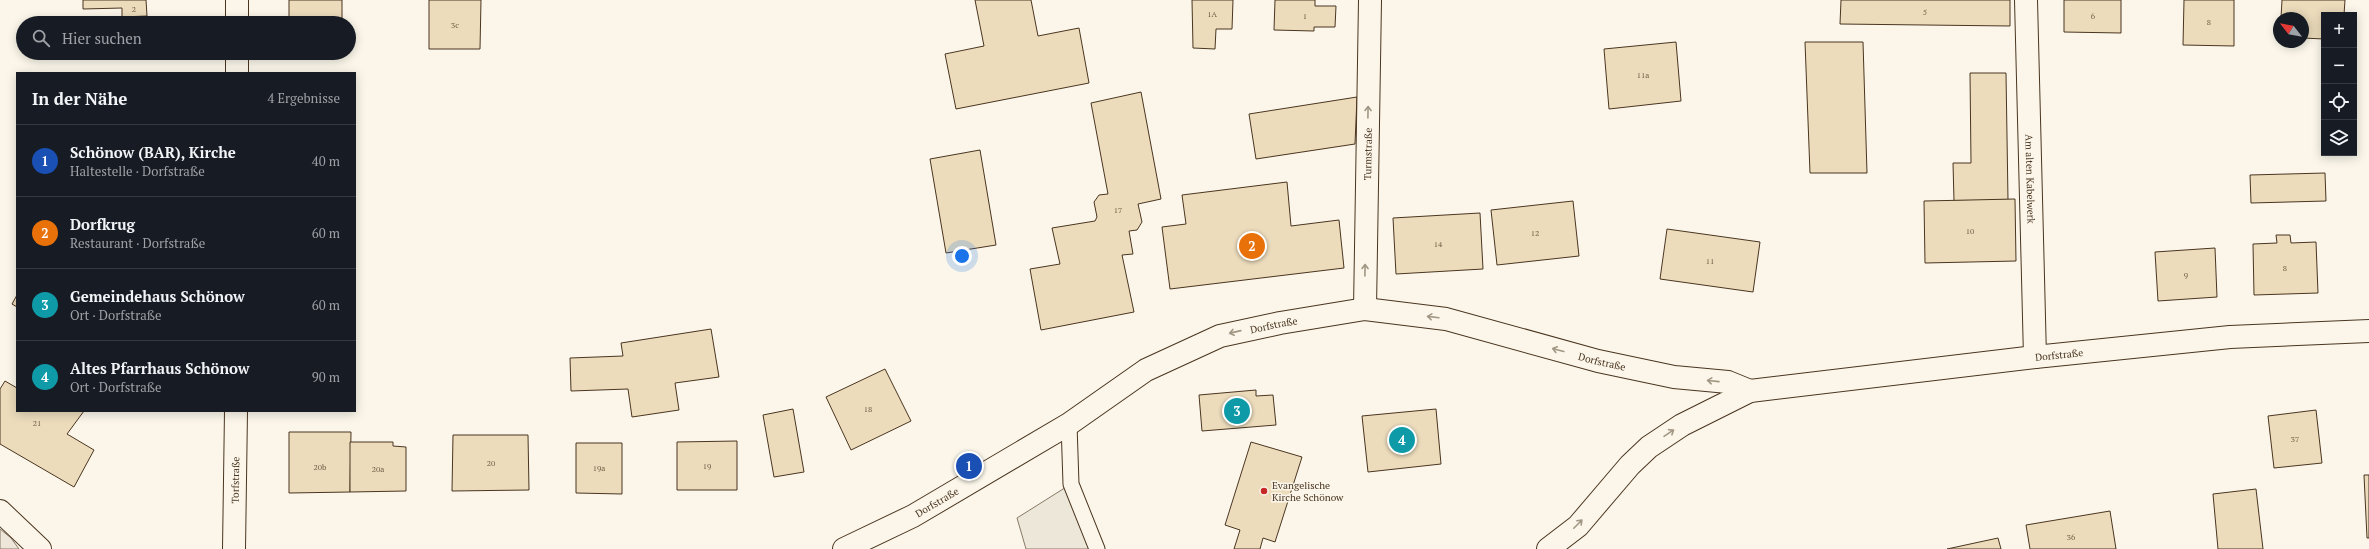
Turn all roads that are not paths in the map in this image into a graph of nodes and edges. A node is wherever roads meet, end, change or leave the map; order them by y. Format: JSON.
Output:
{"nodes":[{"id":1,"x":237,"y":0,"type":"edge"},
{"id":2,"x":1370,"y":0,"type":"edge"},
{"id":3,"x":2026,"y":0,"type":"edge"},
{"id":4,"x":237,"y":16,"type":"edge"},
{"id":5,"x":237,"y":60,"type":"edge"},
{"id":6,"x":237,"y":72,"type":"edge"},
{"id":7,"x":1365,"y":309,"type":"junction"},
{"id":8,"x":2369,"y":331,"type":"edge"},
{"id":9,"x":2035,"y":357,"type":"junction"},
{"id":10,"x":1750,"y":391,"type":"junction"},
{"id":11,"x":236,"y":412,"type":"edge"},
{"id":12,"x":1069,"y":424,"type":"junction"},
{"id":13,"x":0,"y":512,"type":"edge"},
{"id":14,"x":40,"y":549,"type":"edge"},
{"id":15,"x":234,"y":549,"type":"edge"},
{"id":16,"x":844,"y":549,"type":"edge"},
{"id":17,"x":1097,"y":549,"type":"edge"},
{"id":18,"x":1548,"y":549,"type":"edge"}],
"edges":[{"from":1,"to":4,"type":"main road"},
{"from":7,"to":2,"type":"main road","name":"Turmstraße","one_way":true},
{"from":3,"to":9,"type":"main road","name":"Am alten Kabelwerk"},
{"from":5,"to":6,"type":"main road"},
{"from":10,"to":7,"type":"main road","name":"Dorfstraße","one_way":true},
{"from":7,"to":12,"type":"main road","name":"Dorfstraße","one_way":true},
{"from":8,"to":9,"type":"main road","name":"Dorfstraße"},
{"from":9,"to":10,"type":"main road","name":"Dorfstraße"},
{"from":18,"to":10,"type":"main road","name":"Dorfstraße","one_way":true},
{"from":11,"to":15,"type":"main road","name":"Torfstraße"},
{"from":12,"to":16,"type":"main road","name":"Dorfstraße"},
{"from":12,"to":17,"type":"lane"},
{"from":13,"to":14,"type":"main road"}]}
